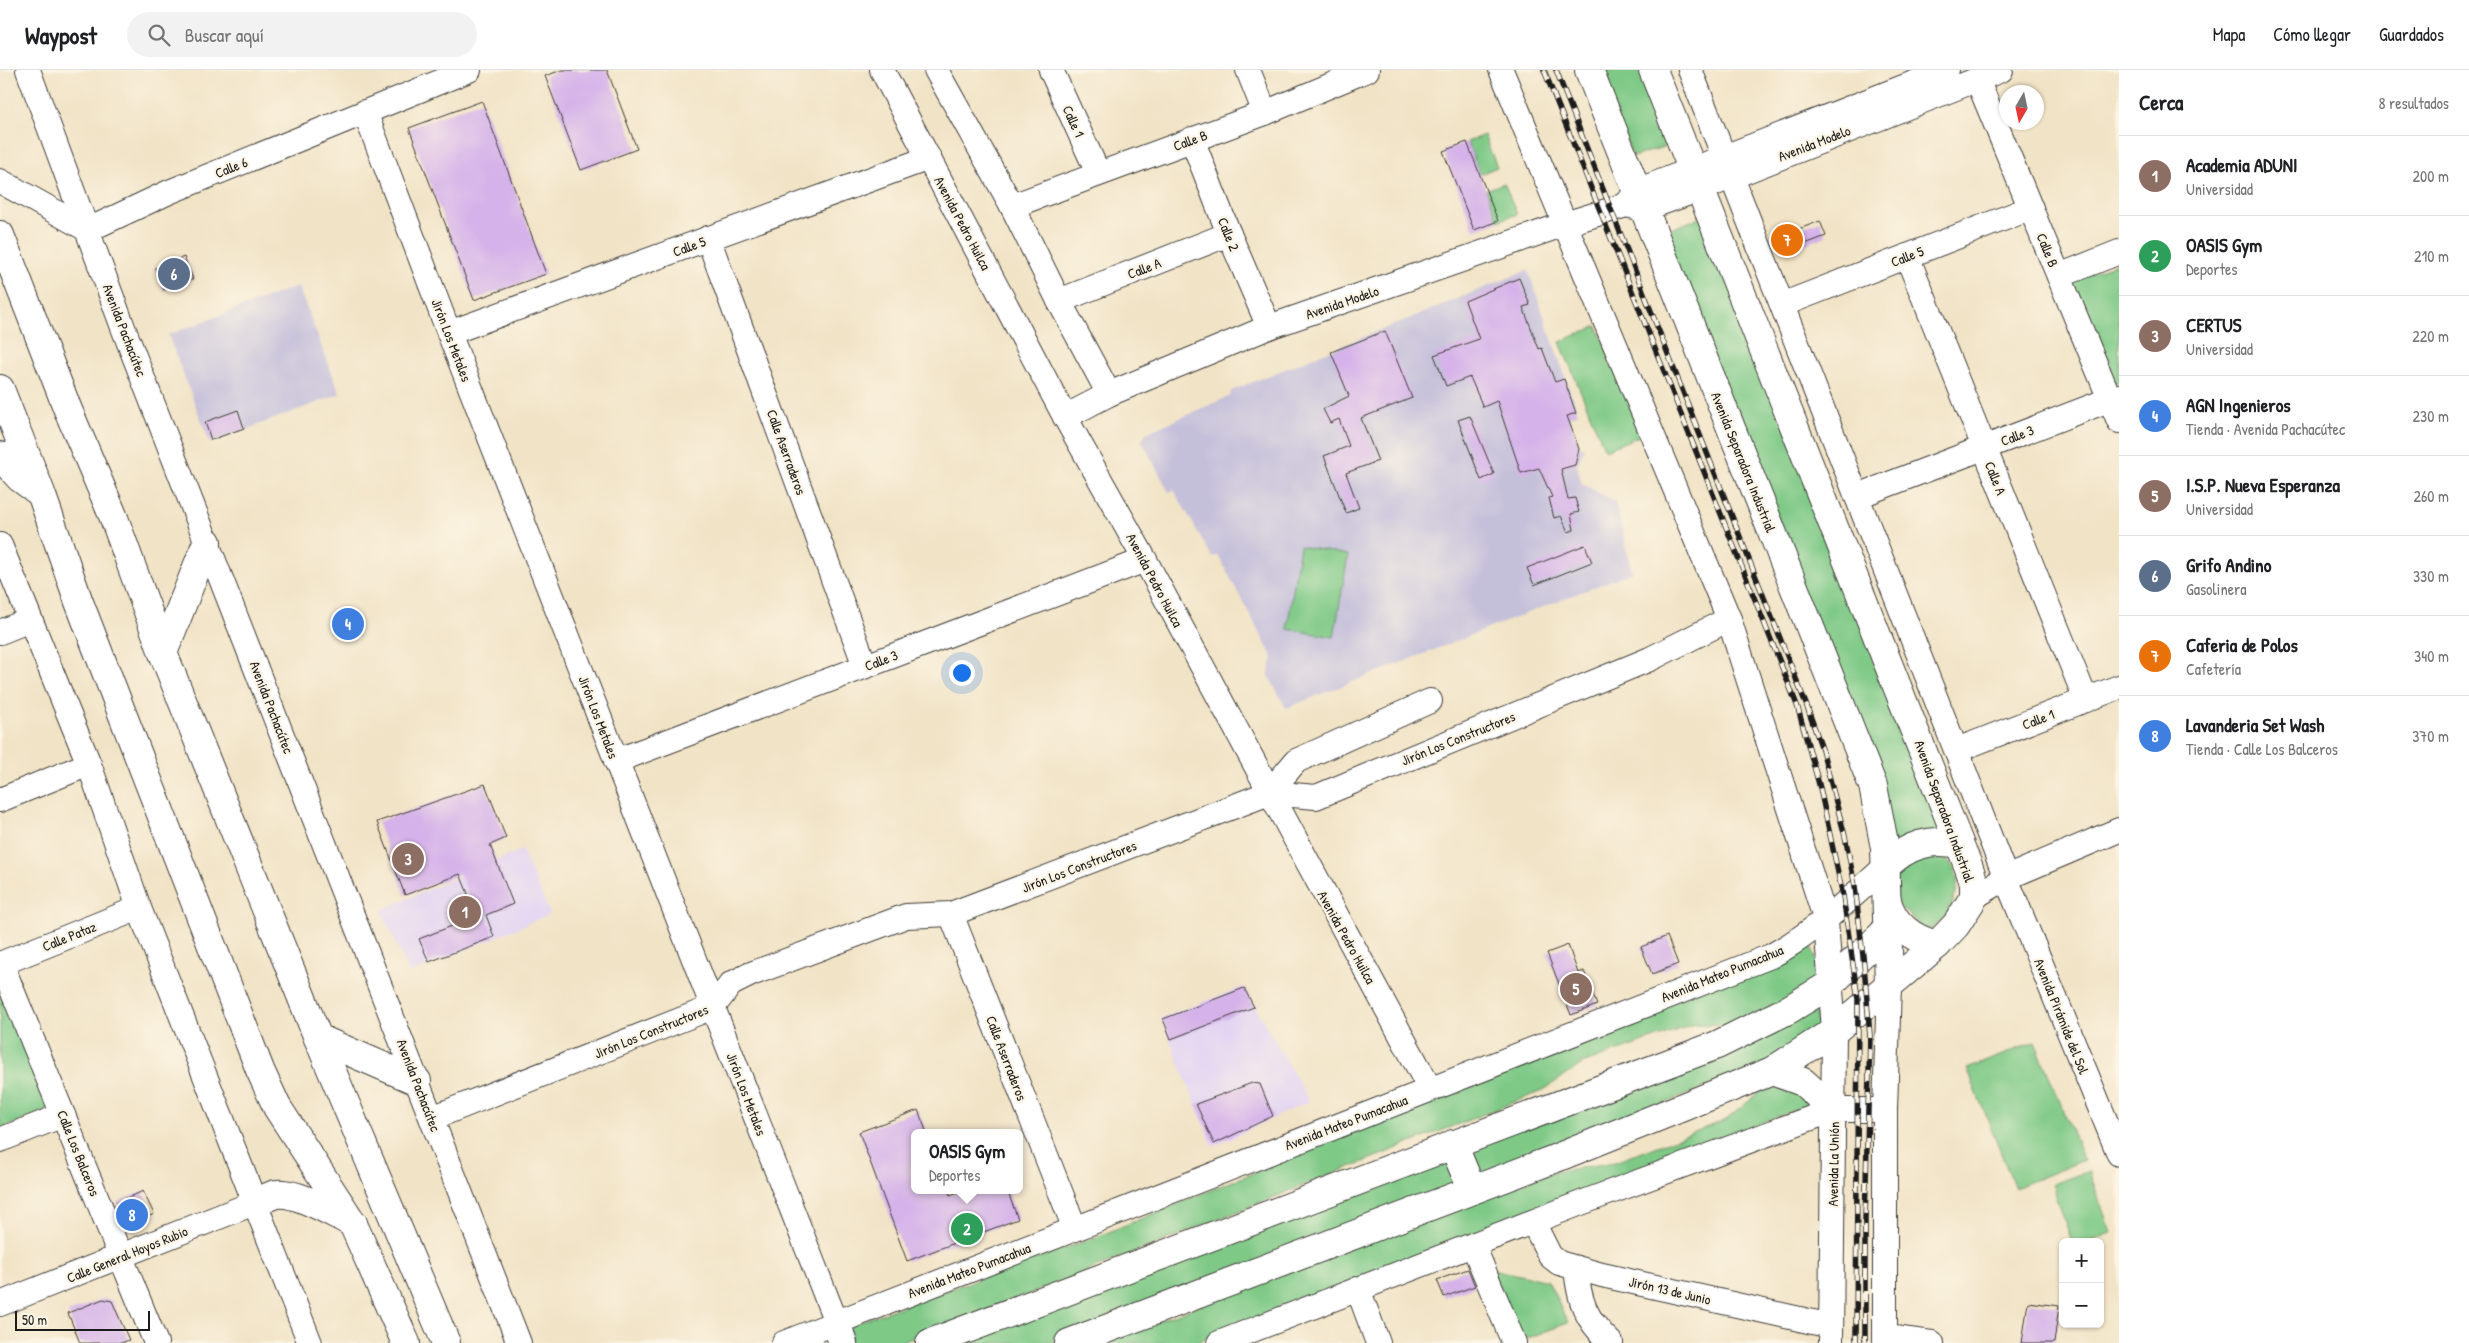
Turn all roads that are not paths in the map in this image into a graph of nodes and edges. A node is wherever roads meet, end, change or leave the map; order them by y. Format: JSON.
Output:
{"nodes":[{"id":1,"x":28,"y":70,"type":"edge"},
{"id":2,"x":469,"y":70,"type":"edge"},
{"id":3,"x":882,"y":70,"type":"edge"},
{"id":4,"x":936,"y":70,"type":"edge"},
{"id":5,"x":1051,"y":70,"type":"edge"},
{"id":6,"x":1248,"y":70,"type":"edge"},
{"id":7,"x":1501,"y":70,"type":"edge"},
{"id":8,"x":1589,"y":70,"type":"edge"},
{"id":9,"x":1653,"y":70,"type":"edge"},
{"id":10,"x":1690,"y":70,"type":"edge"},
{"id":11,"x":1946,"y":70,"type":"edge"},
{"id":12,"x":2001,"y":70,"type":"edge"},
{"id":13,"x":1363,"y":71,"type":"edge"},
{"id":14,"x":1977,"y":79,"type":"junction"},
{"id":15,"x":365,"y":112,"type":"junction"},
{"id":16,"x":1264,"y":113,"type":"junction"},
{"id":17,"x":1192,"y":139,"type":"junction"},
{"id":18,"x":929,"y":158,"type":"junction"},
{"id":19,"x":1729,"y":166,"type":"junction"},
{"id":20,"x":1098,"y":173,"type":"junction"},
{"id":21,"x":1697,"y":179,"type":"junction"},
{"id":22,"x":0,"y":181,"type":"edge"},
{"id":23,"x":1636,"y":202,"type":"junction"},
{"id":24,"x":1012,"y":206,"type":"junction"},
{"id":25,"x":2031,"y":208,"type":"junction"},
{"id":26,"x":1565,"y":224,"type":"junction"},
{"id":27,"x":88,"y":230,"type":"junction"},
{"id":28,"x":1228,"y":234,"type":"junction"},
{"id":29,"x":0,"y":235,"type":"edge"},
{"id":30,"x":708,"y":238,"type":"junction"},
{"id":31,"x":2119,"y":252,"type":"edge"},
{"id":32,"x":1907,"y":256,"type":"junction"},
{"id":33,"x":2059,"y":276,"type":"junction"},
{"id":34,"x":1059,"y":301,"type":"junction"},
{"id":35,"x":1784,"y":304,"type":"junction"},
{"id":36,"x":1269,"y":327,"type":"junction"},
{"id":37,"x":449,"y":334,"type":"junction"},
{"id":38,"x":0,"y":389,"type":"edge"},
{"id":39,"x":1109,"y":394,"type":"junction"},
{"id":40,"x":2116,"y":405,"type":"edge"},
{"id":41,"x":1065,"y":417,"type":"junction"},
{"id":42,"x":1984,"y":448,"type":"junction"},
{"id":43,"x":0,"y":456,"type":"edge"},
{"id":44,"x":41,"y":493,"type":"junction"},
{"id":45,"x":1858,"y":496,"type":"junction"},
{"id":46,"x":207,"y":542,"type":"junction"},
{"id":47,"x":0,"y":545,"type":"edge"},
{"id":48,"x":1145,"y":560,"type":"junction"},
{"id":49,"x":1729,"y":619,"type":"junction"},
{"id":50,"x":30,"y":620,"type":"junction"},
{"id":51,"x":0,"y":632,"type":"edge"},
{"id":52,"x":163,"y":653,"type":"junction"},
{"id":53,"x":865,"y":666,"type":"junction"},
{"id":54,"x":2119,"y":687,"type":"edge"},
{"id":55,"x":2086,"y":700,"type":"junction"},
{"id":56,"x":1430,"y":701,"type":"dead end"},
{"id":57,"x":1957,"y":750,"type":"junction"},
{"id":58,"x":616,"y":761,"type":"junction"},
{"id":59,"x":89,"y":764,"type":"junction"},
{"id":60,"x":1269,"y":793,"type":"junction"},
{"id":61,"x":0,"y":800,"type":"edge"},
{"id":62,"x":2119,"y":830,"type":"edge"},
{"id":63,"x":1959,"y":844,"type":"junction"},
{"id":64,"x":1886,"y":865,"type":"junction"},
{"id":65,"x":2006,"y":878,"type":"junction"},
{"id":66,"x":1974,"y":897,"type":"junction"},
{"id":67,"x":1886,"y":899,"type":"junction"},
{"id":68,"x":138,"y":908,"type":"junction"},
{"id":69,"x":951,"y":914,"type":"junction"},
{"id":70,"x":1826,"y":921,"type":"junction"},
{"id":71,"x":1886,"y":932,"type":"junction"},
{"id":72,"x":1937,"y":945,"type":"junction"},
{"id":73,"x":1,"y":963,"type":"edge"},
{"id":74,"x":1829,"y":985,"type":"junction"},
{"id":75,"x":1889,"y":985,"type":"junction"},
{"id":76,"x":713,"y":1007,"type":"junction"},
{"id":77,"x":1834,"y":1031,"type":"junction"},
{"id":78,"x":318,"y":1038,"type":"junction"},
{"id":79,"x":1772,"y":1071,"type":"junction"},
{"id":80,"x":417,"y":1081,"type":"junction"},
{"id":81,"x":1430,"y":1089,"type":"junction"},
{"id":82,"x":1834,"y":1110,"type":"junction"},
{"id":83,"x":1885,"y":1110,"type":"junction"},
{"id":84,"x":63,"y":1115,"type":"junction"},
{"id":85,"x":432,"y":1118,"type":"junction"},
{"id":86,"x":0,"y":1140,"type":"edge"},
{"id":87,"x":2116,"y":1141,"type":"edge"},
{"id":88,"x":1453,"y":1144,"type":"junction"},
{"id":89,"x":1472,"y":1190,"type":"junction"},
{"id":90,"x":254,"y":1203,"type":"junction"},
{"id":91,"x":1533,"y":1222,"type":"junction"},
{"id":92,"x":353,"y":1224,"type":"junction"},
{"id":93,"x":1075,"y":1229,"type":"junction"},
{"id":94,"x":1473,"y":1245,"type":"junction"},
{"id":95,"x":121,"y":1256,"type":"junction"},
{"id":96,"x":1576,"y":1268,"type":"junction"},
{"id":97,"x":1358,"y":1289,"type":"junction"},
{"id":98,"x":0,"y":1304,"type":"edge"},
{"id":99,"x":839,"y":1333,"type":"edge"},
{"id":100,"x":1831,"y":1334,"type":"edge"},
{"id":101,"x":1885,"y":1340,"type":"edge"},
{"id":102,"x":1229,"y":1341,"type":"edge"},
{"id":103,"x":156,"y":1343,"type":"edge"},
{"id":104,"x":310,"y":1343,"type":"edge"},
{"id":105,"x":406,"y":1343,"type":"edge"},
{"id":106,"x":446,"y":1343,"type":"edge"},
{"id":107,"x":519,"y":1343,"type":"edge"},
{"id":108,"x":784,"y":1343,"type":"edge"},
{"id":109,"x":930,"y":1343,"type":"edge"},
{"id":110,"x":1070,"y":1343,"type":"edge"},
{"id":111,"x":1378,"y":1343,"type":"edge"},
{"id":112,"x":1514,"y":1343,"type":"edge"},
{"id":113,"x":1611,"y":1343,"type":"edge"},
{"id":114,"x":1932,"y":1343,"type":"edge"}],
"edges":[{"from":1,"to":27,"type":"street","name":"Avenida Pachacútec"},
{"from":2,"to":15,"type":"street","name":"Calle 6"},
{"from":3,"to":18,"type":"street","name":"Avenida Pedro Huilca"},
{"from":4,"to":24,"type":"street"},
{"from":5,"to":20,"type":"street","name":"Calle 1"},
{"from":6,"to":16,"type":"street"},
{"from":7,"to":26,"type":"street"},
{"from":8,"to":23,"type":"main road","name":"Avenida Separadora Industrial"},
{"from":9,"to":21,"type":"main road","name":"Avenida Separadora Industrial"},
{"from":10,"to":19,"type":"street"},
{"from":11,"to":19,"type":"street","name":"Avenida Modelo"},
{"from":12,"to":14,"type":"street","name":"Avenida Modelo"},
{"from":13,"to":16,"type":"street","name":"Calle B"},
{"from":14,"to":19,"type":"street","name":"Avenida Modelo"},
{"from":14,"to":25,"type":"street","name":"Calle B"},
{"from":15,"to":27,"type":"street","name":"Calle 6"},
{"from":15,"to":37,"type":"street","name":"Jirón Los Metales"},
{"from":16,"to":17,"type":"street","name":"Calle B"},
{"from":17,"to":20,"type":"street","name":"Calle B"},
{"from":17,"to":28,"type":"street","name":"Calle 2"},
{"from":18,"to":30,"type":"street","name":"Calle 5"},
{"from":18,"to":41,"type":"street","name":"Avenida Pedro Huilca"},
{"from":19,"to":21,"type":"street","name":"Avenida Modelo"},
{"from":19,"to":35,"type":"street"},
{"from":20,"to":24,"type":"street","name":"Calle B"},
{"from":21,"to":23,"type":"street","name":"Avenida Modelo"},
{"from":21,"to":63,"type":"main road","name":"Avenida Separadora Industrial"},
{"from":22,"to":27,"type":"street"},
{"from":23,"to":26,"type":"street","name":"Avenida Modelo"},
{"from":23,"to":64,"type":"main road","name":"Avenida Separadora Industrial"},
{"from":24,"to":34,"type":"street"},
{"from":25,"to":32,"type":"street","name":"Calle 5"},
{"from":25,"to":33,"type":"street","name":"Calle B"},
{"from":26,"to":36,"type":"street","name":"Avenida Modelo"},
{"from":26,"to":49,"type":"street"},
{"from":27,"to":46,"type":"street","name":"Avenida Pachacútec"},
{"from":28,"to":34,"type":"street","name":"Calle A"},
{"from":28,"to":36,"type":"street","name":"Calle 2"},
{"from":29,"to":52,"type":"main road"},
{"from":30,"to":37,"type":"street","name":"Calle 5"},
{"from":30,"to":53,"type":"street","name":"Calle Aserraderos"},
{"from":31,"to":33,"type":"street"},
{"from":32,"to":35,"type":"street","name":"Calle 5"},
{"from":32,"to":42,"type":"street","name":"Calle A"},
{"from":33,"to":40,"type":"street","name":"Calle B"},
{"from":34,"to":39,"type":"street"},
{"from":35,"to":45,"type":"street"},
{"from":36,"to":39,"type":"street","name":"Avenida Modelo"},
{"from":37,"to":58,"type":"street","name":"Jirón Los Metales"},
{"from":38,"to":44,"type":"main road"},
{"from":39,"to":41,"type":"street","name":"Avenida Modelo"},
{"from":40,"to":42,"type":"street","name":"Calle 3"},
{"from":41,"to":48,"type":"street","name":"Avenida Pedro Huilca"},
{"from":42,"to":45,"type":"street","name":"Calle 3"},
{"from":42,"to":55,"type":"street","name":"Calle A"},
{"from":43,"to":44,"type":"main road"},
{"from":44,"to":92,"type":"main road"},
{"from":45,"to":57,"type":"street"},
{"from":46,"to":52,"type":"main road"},
{"from":46,"to":80,"type":"street","name":"Avenida Pachacútec"},
{"from":47,"to":50,"type":"street"},
{"from":48,"to":53,"type":"street","name":"Calle 3"},
{"from":48,"to":60,"type":"street","name":"Avenida Pedro Huilca"},
{"from":49,"to":60,"type":"street","name":"Jirón Los Constructores"},
{"from":49,"to":70,"type":"street"},
{"from":50,"to":51,"type":"street"},
{"from":50,"to":59,"type":"street"},
{"from":52,"to":78,"type":"main road"},
{"from":53,"to":58,"type":"street","name":"Calle 3"},
{"from":54,"to":55,"type":"street","name":"Calle 1"},
{"from":55,"to":57,"type":"street","name":"Calle 1"},
{"from":56,"to":60,"type":"street"},
{"from":57,"to":65,"type":"street"},
{"from":58,"to":76,"type":"street","name":"Jirón Los Metales"},
{"from":59,"to":61,"type":"street"},
{"from":59,"to":68,"type":"street"},
{"from":60,"to":69,"type":"street","name":"Jirón Los Constructores"},
{"from":60,"to":81,"type":"street","name":"Avenida Pedro Huilca"},
{"from":62,"to":65,"type":"street"},
{"from":63,"to":64,"type":"main road"},
{"from":63,"to":66,"type":"main road","name":"Avenida Separadora Industrial"},
{"from":64,"to":67,"type":"main road","name":"Avenida Separadora Industrial"},
{"from":64,"to":70,"type":"street","name":"Avenida Mateo Pumacahua"},
{"from":65,"to":66,"type":"street"},
{"from":65,"to":87,"type":"street","name":"Avenida Pirámide del Sol"},
{"from":66,"to":72,"type":"main road","name":"Avenida Separadora Industrial"},
{"from":67,"to":71,"type":"main road","name":"Avenida Separadora Industrial"},
{"from":67,"to":72,"type":"main road"},
{"from":68,"to":73,"type":"street","name":"Calle Pataz"},
{"from":68,"to":90,"type":"street"},
{"from":69,"to":76,"type":"street","name":"Jirón Los Constructores"},
{"from":69,"to":93,"type":"street","name":"Calle Aserraderos"},
{"from":70,"to":74,"type":"street"},
{"from":70,"to":81,"type":"street","name":"Avenida Mateo Pumacahua"},
{"from":71,"to":74,"type":"main road"},
{"from":71,"to":75,"type":"main road","name":"Avenida Separadora Industrial"},
{"from":72,"to":75,"type":"main road","name":"Avenida Separadora Industrial"},
{"from":73,"to":84,"type":"street","name":"Calle Los Balceros"},
{"from":74,"to":77,"type":"street","name":"Avenida La Unión"},
{"from":74,"to":88,"type":"main road"},
{"from":75,"to":77,"type":"main road"},
{"from":75,"to":83,"type":"street"},
{"from":76,"to":85,"type":"street","name":"Jirón Los Constructores"},
{"from":76,"to":99,"type":"street","name":"Jirón Los Metales"},
{"from":77,"to":79,"type":"main road"},
{"from":77,"to":82,"type":"street","name":"Avenida La Unión"},
{"from":78,"to":80,"type":"main road"},
{"from":78,"to":106,"type":"main road"},
{"from":79,"to":82,"type":"main road"},
{"from":79,"to":89,"type":"main road"},
{"from":80,"to":85,"type":"street","name":"Avenida Pachacútec"},
{"from":81,"to":93,"type":"street","name":"Avenida Mateo Pumacahua"},
{"from":82,"to":83,"type":"street"},
{"from":82,"to":91,"type":"street"},
{"from":82,"to":100,"type":"street","name":"Avenida La Unión"},
{"from":83,"to":101,"type":"street"},
{"from":84,"to":86,"type":"street"},
{"from":84,"to":95,"type":"street","name":"Calle Los Balceros"},
{"from":85,"to":107,"type":"street","name":"Avenida Pachacútec"},
{"from":88,"to":89,"type":"main road"},
{"from":88,"to":109,"type":"main road"},
{"from":89,"to":110,"type":"main road"},
{"from":90,"to":92,"type":"main road"},
{"from":90,"to":95,"type":"street","name":"Calle General Hoyos Rubio"},
{"from":90,"to":104,"type":"street"},
{"from":91,"to":94,"type":"street"},
{"from":91,"to":96,"type":"street","name":"Jirón 13 de Junio"},
{"from":92,"to":105,"type":"main road"},
{"from":93,"to":99,"type":"street","name":"Avenida Mateo Pumacahua"},
{"from":94,"to":97,"type":"street"},
{"from":94,"to":112,"type":"street"},
{"from":95,"to":98,"type":"street","name":"Calle General Hoyos Rubio"},
{"from":95,"to":103,"type":"street","name":"Calle Los Balceros"},
{"from":96,"to":100,"type":"street","name":"Jirón 13 de Junio"},
{"from":96,"to":113,"type":"street"},
{"from":97,"to":102,"type":"street"},
{"from":97,"to":111,"type":"street"},
{"from":99,"to":108,"type":"street","name":"Avenida Mateo Pumacahua"},
{"from":101,"to":114,"type":"street"}]}
